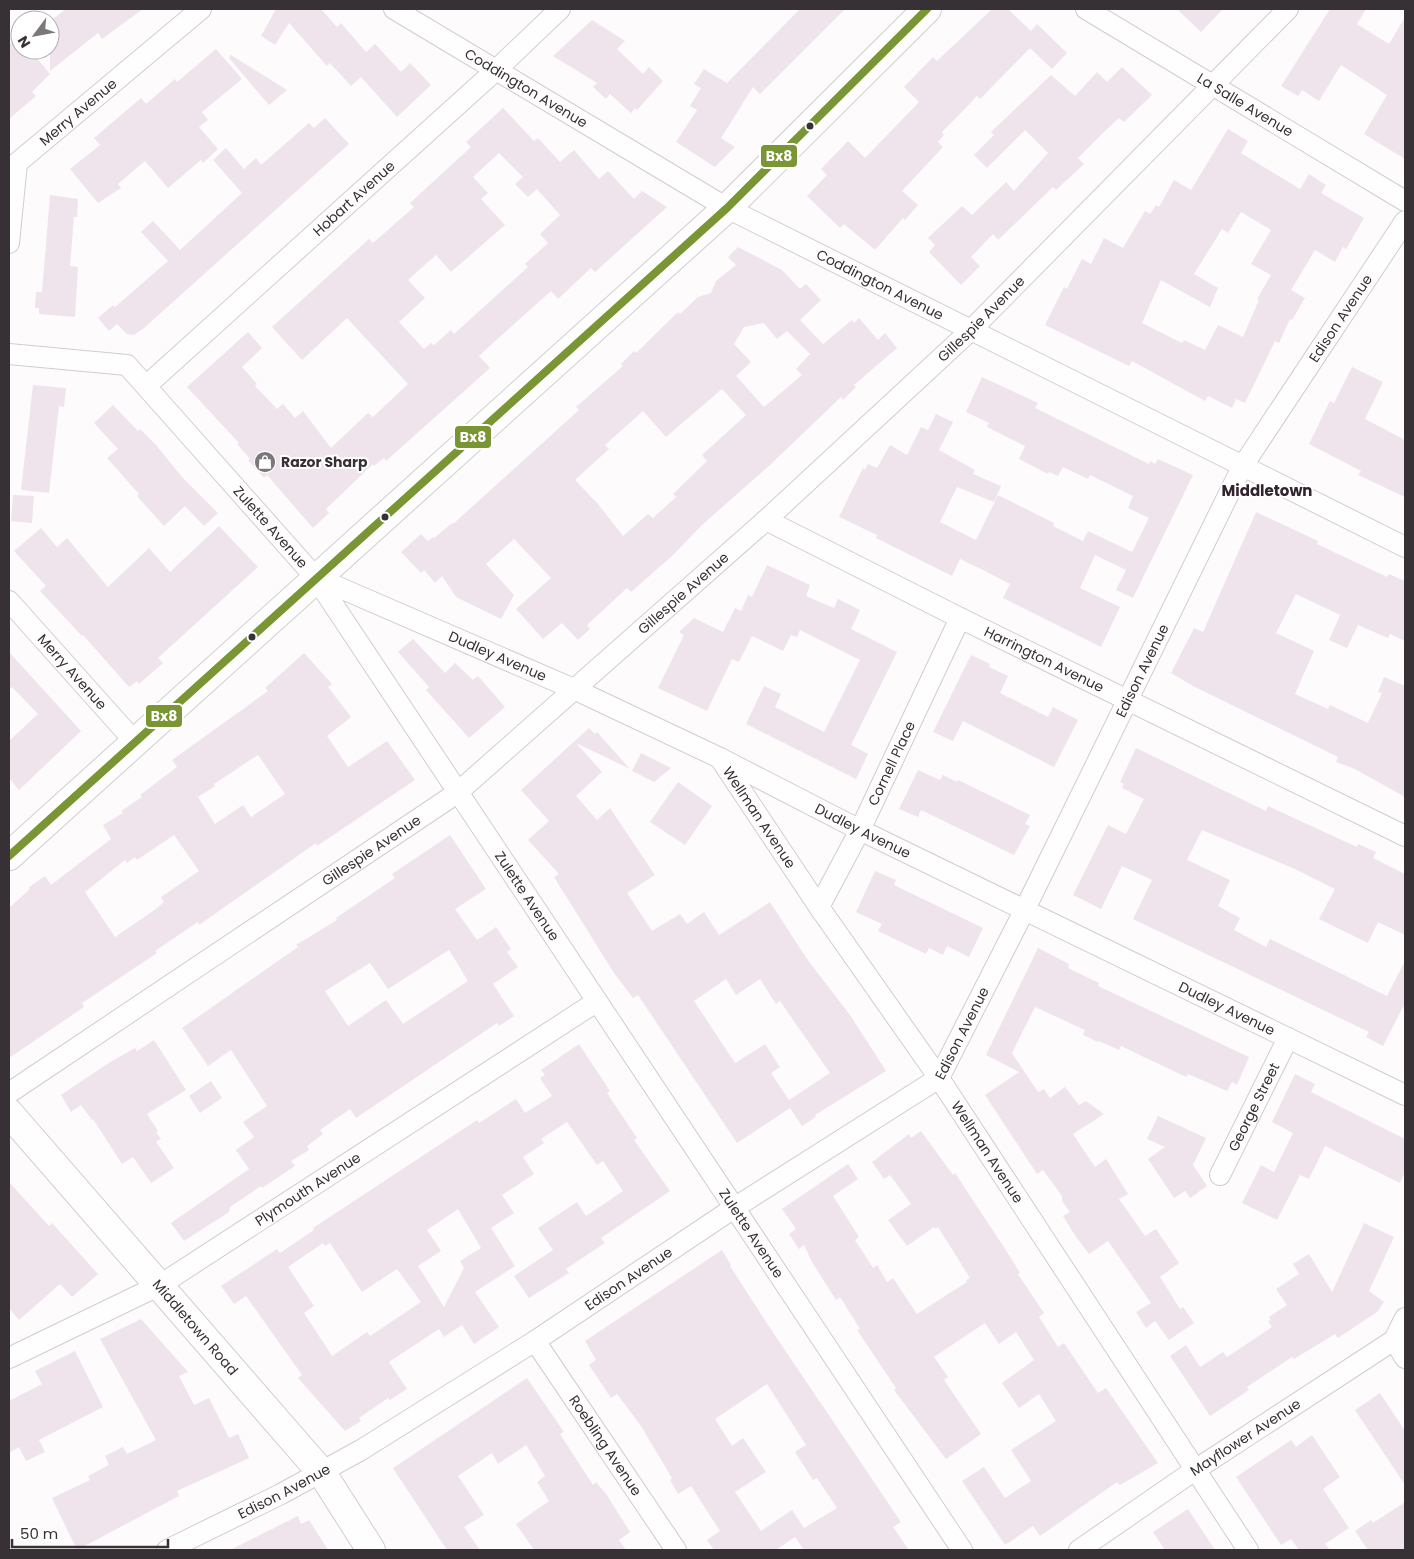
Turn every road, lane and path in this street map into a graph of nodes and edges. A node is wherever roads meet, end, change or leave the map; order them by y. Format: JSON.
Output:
{"nodes":[{"id":1,"x":201,"y":9,"type":"edge"},
{"id":2,"x":394,"y":9,"type":"edge"},
{"id":3,"x":560,"y":9,"type":"edge"},
{"id":4,"x":927,"y":9,"type":"edge"},
{"id":5,"x":1086,"y":9,"type":"edge"},
{"id":6,"x":1288,"y":9,"type":"edge"},
{"id":7,"x":495,"y":71,"type":"junction"},
{"id":8,"x":1213,"y":86,"type":"junction"},
{"id":9,"x":1405,"y":201,"type":"edge"},
{"id":10,"x":727,"y":208,"type":"junction"},
{"id":11,"x":1405,"y":221,"type":"edge"},
{"id":12,"x":9,"y":243,"type":"edge"},
{"id":13,"x":970,"y":332,"type":"junction"},
{"id":14,"x":9,"y":354,"type":"edge"},
{"id":15,"x":146,"y":386,"type":"junction"},
{"id":16,"x":1242,"y":467,"type":"junction"},
{"id":17,"x":766,"y":520,"type":"junction"},
{"id":18,"x":1405,"y":547,"type":"edge"},
{"id":19,"x":316,"y":577,"type":"junction"},
{"id":20,"x":9,"y":601,"type":"edge"},
{"id":21,"x":960,"y":618,"type":"junction"},
{"id":22,"x":576,"y":690,"type":"junction"},
{"id":23,"x":1128,"y":700,"type":"junction"},
{"id":24,"x":135,"y":742,"type":"junction"},
{"id":25,"x":720,"y":758,"type":"junction"},
{"id":26,"x":457,"y":794,"type":"junction"},
{"id":27,"x":860,"y":830,"type":"junction"},
{"id":28,"x":1405,"y":836,"type":"edge"},
{"id":29,"x":9,"y":856,"type":"edge"},
{"id":30,"x":819,"y":907,"type":"junction"},
{"id":31,"x":1025,"y":909,"type":"junction"},
{"id":32,"x":596,"y":1002,"type":"junction"},
{"id":33,"x":1288,"y":1038,"type":"junction"},
{"id":34,"x":939,"y":1078,"type":"junction"},
{"id":35,"x":9,"y":1094,"type":"edge"},
{"id":36,"x":1405,"y":1095,"type":"edge"},
{"id":37,"x":9,"y":1113,"type":"edge"},
{"id":38,"x":1220,"y":1174,"type":"dead end"},
{"id":39,"x":734,"y":1208,"type":"junction"},
{"id":40,"x":160,"y":1285,"type":"junction"},
{"id":41,"x":1405,"y":1318,"type":"edge"},
{"id":42,"x":1394,"y":1340,"type":"junction"},
{"id":43,"x":535,"y":1341,"type":"junction"},
{"id":44,"x":9,"y":1358,"type":"edge"},
{"id":45,"x":1405,"y":1358,"type":"edge"},
{"id":46,"x":1195,"y":1470,"type":"junction"},
{"id":47,"x":322,"y":1473,"type":"junction"},
{"id":48,"x":167,"y":1550,"type":"edge"},
{"id":49,"x":371,"y":1550,"type":"edge"},
{"id":50,"x":676,"y":1550,"type":"edge"},
{"id":51,"x":962,"y":1550,"type":"edge"},
{"id":52,"x":1078,"y":1550,"type":"edge"},
{"id":53,"x":1248,"y":1550,"type":"edge"}],
"edges":[{"from":1,"to":12,"type":"street","name":"Merry Avenue"},
{"from":2,"to":7,"type":"street","name":"Coddington Avenue"},
{"from":3,"to":7,"type":"street","name":"Hobart Avenue"},
{"from":4,"to":10,"type":"street"},
{"from":5,"to":8,"type":"street","name":"La Salle Avenue"},
{"from":6,"to":8,"type":"street","name":"Gillespie Avenue"},
{"from":7,"to":10,"type":"street","name":"Coddington Avenue"},
{"from":7,"to":15,"type":"street","name":"Hobart Avenue"},
{"from":8,"to":9,"type":"street","name":"La Salle Avenue"},
{"from":8,"to":13,"type":"street","name":"Gillespie Avenue"},
{"from":10,"to":13,"type":"street","name":"Coddington Avenue"},
{"from":10,"to":19,"type":"street"},
{"from":11,"to":16,"type":"street","name":"Edison Avenue"},
{"from":13,"to":16,"type":"street","name":"Coddington Avenue"},
{"from":13,"to":17,"type":"street","name":"Gillespie Avenue"},
{"from":14,"to":15,"type":"street","name":"Zulette Avenue"},
{"from":15,"to":19,"type":"street","name":"Zulette Avenue"},
{"from":16,"to":18,"type":"street","name":"Coddington Avenue"},
{"from":16,"to":23,"type":"street","name":"Edison Avenue"},
{"from":17,"to":21,"type":"street","name":"Harrington Avenue"},
{"from":17,"to":22,"type":"street","name":"Gillespie Avenue"},
{"from":19,"to":22,"type":"street","name":"Dudley Avenue"},
{"from":19,"to":24,"type":"street"},
{"from":19,"to":26,"type":"street","name":"Zulette Avenue"},
{"from":20,"to":24,"type":"street","name":"Merry Avenue"},
{"from":21,"to":23,"type":"street","name":"Harrington Avenue"},
{"from":21,"to":27,"type":"street","name":"Cornell Place"},
{"from":22,"to":25,"type":"street","name":"Dudley Avenue"},
{"from":22,"to":26,"type":"street","name":"Gillespie Avenue"},
{"from":23,"to":28,"type":"street","name":"Harrington Avenue"},
{"from":23,"to":31,"type":"street","name":"Edison Avenue"},
{"from":24,"to":29,"type":"street"},
{"from":25,"to":27,"type":"street","name":"Dudley Avenue"},
{"from":25,"to":30,"type":"street","name":"Wellman Avenue"},
{"from":26,"to":32,"type":"street","name":"Zulette Avenue"},
{"from":26,"to":35,"type":"street","name":"Gillespie Avenue"},
{"from":27,"to":30,"type":"street","name":"Cornell Place"},
{"from":27,"to":31,"type":"street","name":"Dudley Avenue"},
{"from":30,"to":34,"type":"street","name":"Wellman Avenue"},
{"from":31,"to":33,"type":"street","name":"Dudley Avenue"},
{"from":31,"to":34,"type":"street","name":"Edison Avenue"},
{"from":32,"to":39,"type":"street","name":"Zulette Avenue"},
{"from":32,"to":40,"type":"street","name":"Plymouth Avenue"},
{"from":33,"to":36,"type":"street","name":"Dudley Avenue"},
{"from":33,"to":38,"type":"street","name":"George Street"},
{"from":34,"to":39,"type":"street","name":"Edison Avenue"},
{"from":34,"to":46,"type":"street","name":"Wellman Avenue"},
{"from":37,"to":40,"type":"street","name":"Middletown Road"},
{"from":39,"to":43,"type":"street","name":"Edison Avenue"},
{"from":39,"to":51,"type":"street","name":"Zulette Avenue"},
{"from":40,"to":44,"type":"street","name":"Plymouth Avenue"},
{"from":40,"to":47,"type":"street","name":"Middletown Road"},
{"from":41,"to":42,"type":"street"},
{"from":42,"to":45,"type":"street"},
{"from":42,"to":46,"type":"street","name":"Mayflower Avenue"},
{"from":43,"to":47,"type":"street","name":"Edison Avenue"},
{"from":43,"to":50,"type":"street","name":"Roebling Avenue"},
{"from":46,"to":52,"type":"street","name":"Mayflower Avenue"},
{"from":46,"to":53,"type":"street","name":"Wellman Avenue"},
{"from":47,"to":48,"type":"street","name":"Edison Avenue"},
{"from":47,"to":49,"type":"street","name":"Middletown Road"}]}
